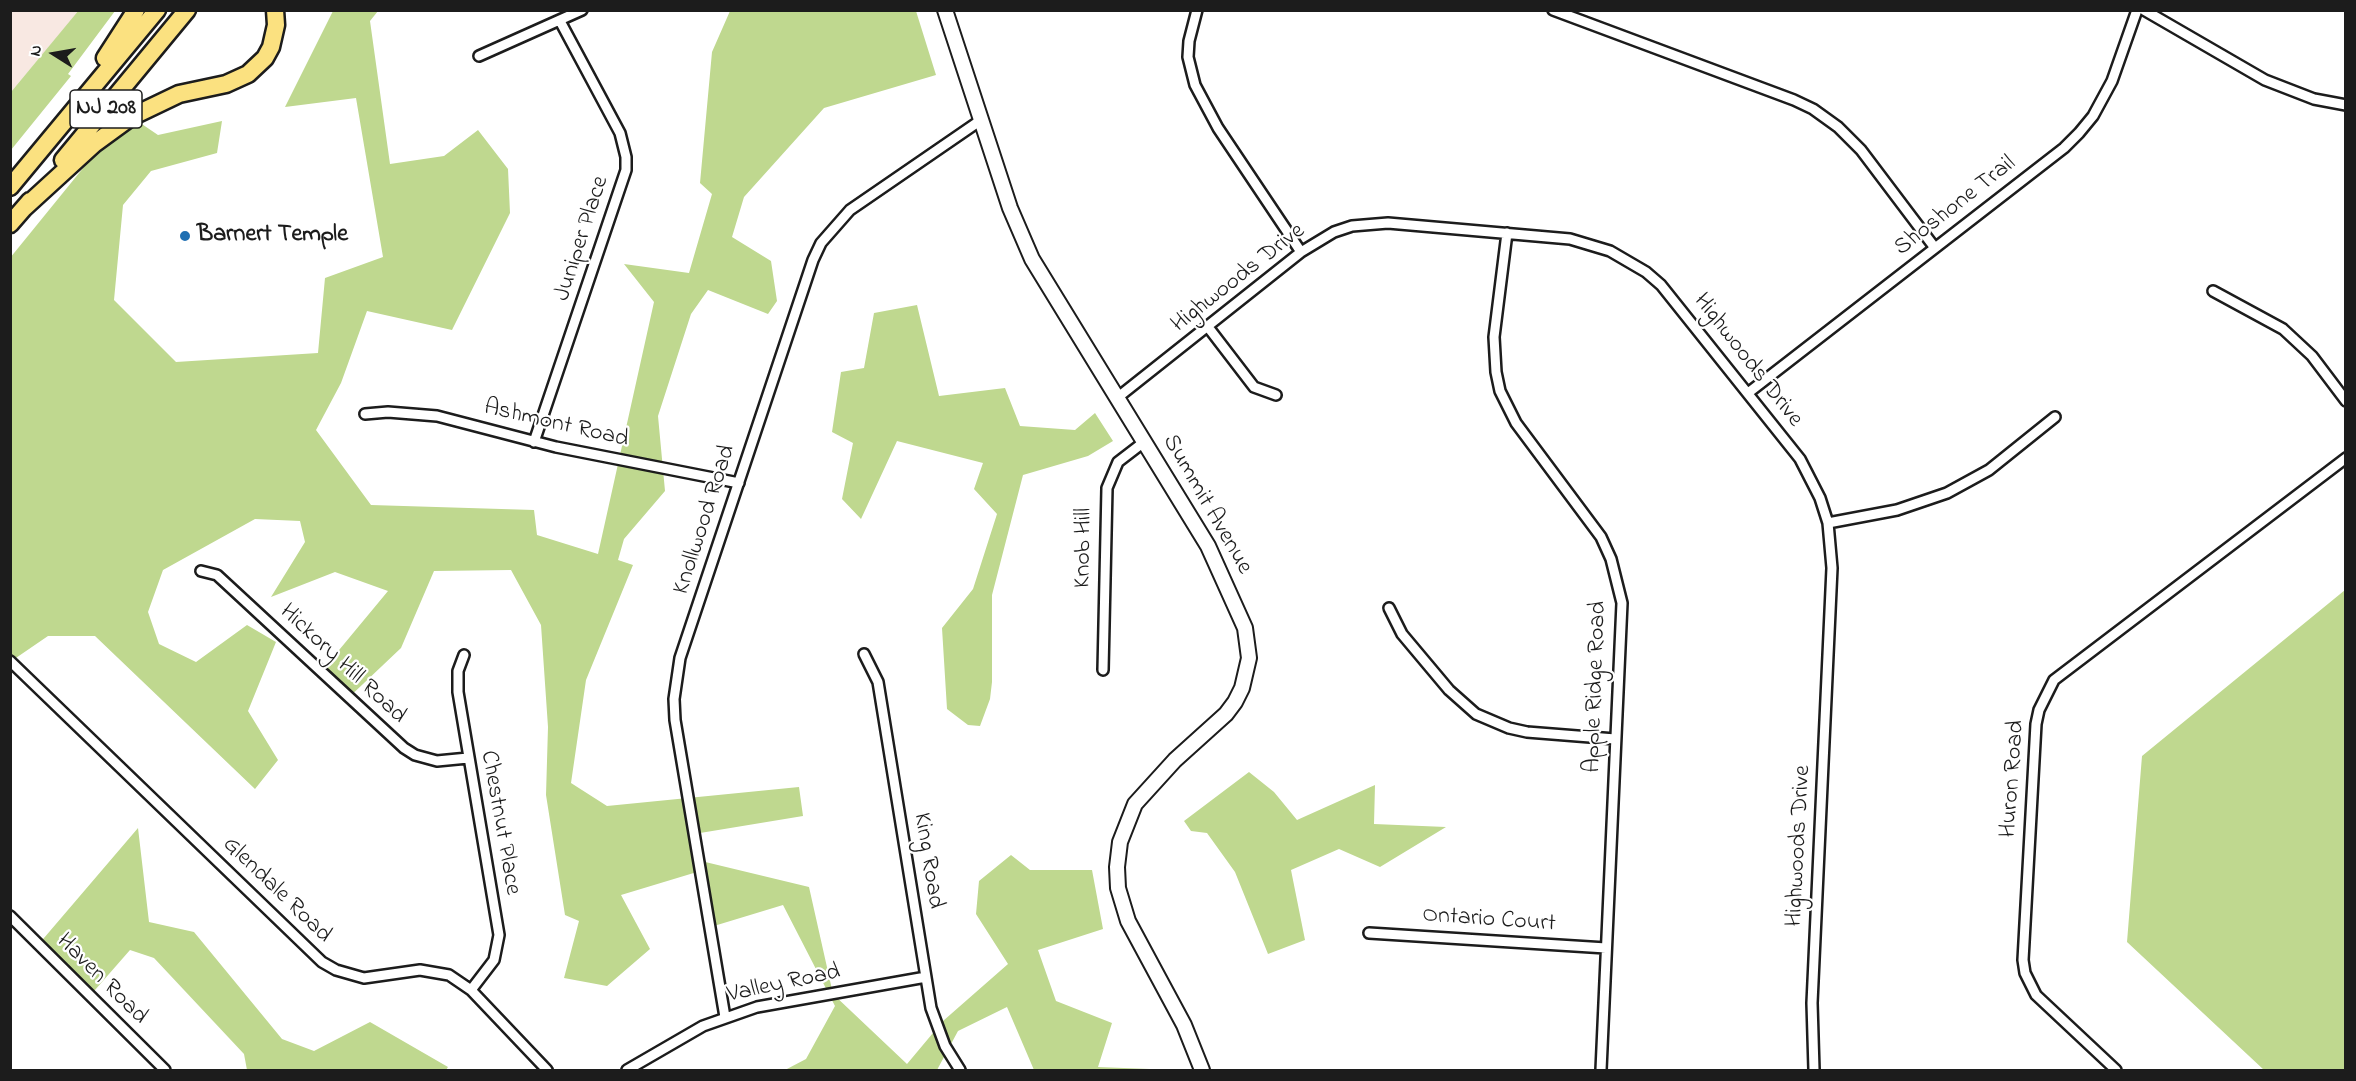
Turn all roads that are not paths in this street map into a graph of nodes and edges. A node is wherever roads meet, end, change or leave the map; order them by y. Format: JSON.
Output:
{"nodes":[{"id":1,"x":136,"y":10,"type":"edge"},
{"id":2,"x":157,"y":10,"type":"edge"},
{"id":3,"x":187,"y":10,"type":"edge"},
{"id":4,"x":275,"y":10,"type":"edge"},
{"id":5,"x":582,"y":10,"type":"edge"},
{"id":6,"x":945,"y":10,"type":"edge"},
{"id":7,"x":1197,"y":10,"type":"edge"},
{"id":8,"x":1553,"y":10,"type":"edge"},
{"id":9,"x":2137,"y":10,"type":"edge"},
{"id":10,"x":2144,"y":10,"type":"edge"},
{"id":11,"x":560,"y":21,"type":"junction"},
{"id":12,"x":479,"y":57,"type":"dead end"},
{"id":13,"x":2346,"y":105,"type":"edge"},
{"id":14,"x":981,"y":120,"type":"junction"},
{"id":15,"x":10,"y":187,"type":"edge"},
{"id":16,"x":24,"y":207,"type":"junction"},
{"id":17,"x":10,"y":224,"type":"edge"},
{"id":18,"x":1506,"y":233,"type":"junction"},
{"id":19,"x":1935,"y":248,"type":"junction"},
{"id":20,"x":1301,"y":252,"type":"junction"},
{"id":21,"x":2213,"y":291,"type":"dead end"},
{"id":22,"x":1208,"y":327,"type":"junction"},
{"id":23,"x":1748,"y":393,"type":"junction"},
{"id":24,"x":1276,"y":395,"type":"dead end"},
{"id":25,"x":1117,"y":398,"type":"junction"},
{"id":26,"x":2346,"y":401,"type":"edge"},
{"id":27,"x":365,"y":414,"type":"dead end"},
{"id":28,"x":2055,"y":417,"type":"dead end"},
{"id":29,"x":534,"y":441,"type":"junction"},
{"id":30,"x":1144,"y":442,"type":"junction"},
{"id":31,"x":2346,"y":458,"type":"edge"},
{"id":32,"x":739,"y":483,"type":"junction"},
{"id":33,"x":1828,"y":523,"type":"junction"},
{"id":34,"x":201,"y":571,"type":"dead end"},
{"id":35,"x":1389,"y":608,"type":"dead end"},
{"id":36,"x":864,"y":654,"type":"dead end"},
{"id":37,"x":464,"y":655,"type":"dead end"},
{"id":38,"x":10,"y":661,"type":"edge"},
{"id":39,"x":1103,"y":670,"type":"dead end"},
{"id":40,"x":1615,"y":739,"type":"junction"},
{"id":41,"x":468,"y":758,"type":"junction"},
{"id":42,"x":10,"y":916,"type":"edge"},
{"id":43,"x":1369,"y":933,"type":"dead end"},
{"id":44,"x":1606,"y":948,"type":"junction"},
{"id":45,"x":926,"y":977,"type":"junction"},
{"id":46,"x":471,"y":990,"type":"junction"},
{"id":47,"x":725,"y":1017,"type":"junction"},
{"id":48,"x":165,"y":1071,"type":"edge"},
{"id":49,"x":547,"y":1071,"type":"edge"},
{"id":50,"x":627,"y":1071,"type":"edge"},
{"id":51,"x":960,"y":1071,"type":"edge"},
{"id":52,"x":1202,"y":1071,"type":"edge"},
{"id":53,"x":1601,"y":1071,"type":"edge"},
{"id":54,"x":1814,"y":1071,"type":"edge"},
{"id":55,"x":2116,"y":1071,"type":"edge"}],
"edges":[{"from":1,"to":15,"type":"highway"},
{"from":2,"to":15,"type":"highway","number":"NJ 208"},
{"from":3,"to":16,"type":"highway","number":"NJ 208"},
{"from":4,"to":16,"type":"highway"},
{"from":5,"to":11,"type":"street"},
{"from":6,"to":14,"type":"street","name":"Summit Avenue"},
{"from":7,"to":20,"type":"street"},
{"from":8,"to":19,"type":"street"},
{"from":9,"to":19,"type":"street","name":"Shoshone Trail"},
{"from":10,"to":13,"type":"street"},
{"from":11,"to":12,"type":"street"},
{"from":11,"to":29,"type":"street","name":"Juniper Place"},
{"from":14,"to":25,"type":"street","name":"Summit Avenue"},
{"from":14,"to":32,"type":"street","name":"Knollwood Road"},
{"from":16,"to":17,"type":"highway","number":"NJ 208"},
{"from":18,"to":20,"type":"street","name":"Highwoods Drive"},
{"from":18,"to":23,"type":"street","name":"Highwoods Drive"},
{"from":18,"to":40,"type":"street","name":"Apple Ridge Road"},
{"from":19,"to":23,"type":"street","name":"Shoshone Trail"},
{"from":20,"to":22,"type":"street","name":"Highwoods Drive"},
{"from":21,"to":26,"type":"street"},
{"from":22,"to":24,"type":"street"},
{"from":22,"to":25,"type":"street","name":"Highwoods Drive"},
{"from":23,"to":33,"type":"street","name":"Highwoods Drive"},
{"from":25,"to":30,"type":"street","name":"Summit Avenue"},
{"from":27,"to":29,"type":"street","name":"Ashmont Road"},
{"from":28,"to":33,"type":"street"},
{"from":29,"to":32,"type":"street","name":"Ashmont Road"},
{"from":30,"to":39,"type":"street","name":"Knob Hill"},
{"from":30,"to":52,"type":"street","name":"Summit Avenue"},
{"from":31,"to":55,"type":"street","name":"Huron Road"},
{"from":32,"to":47,"type":"street","name":"Knollwood Road"},
{"from":33,"to":54,"type":"street","name":"Highwoods Drive"},
{"from":34,"to":41,"type":"street","name":"Hickory Hill Road"},
{"from":35,"to":40,"type":"street"},
{"from":36,"to":45,"type":"street","name":"King Road"},
{"from":37,"to":41,"type":"street","name":"Chestnut Place"},
{"from":38,"to":46,"type":"street","name":"Glendale Road"},
{"from":40,"to":44,"type":"street","name":"Apple Ridge Road"},
{"from":41,"to":46,"type":"street","name":"Chestnut Place"},
{"from":42,"to":48,"type":"street","name":"Haven Road"},
{"from":43,"to":44,"type":"street","name":"Ontario Court"},
{"from":44,"to":53,"type":"street","name":"Apple Ridge Road"},
{"from":45,"to":47,"type":"street","name":"Valley Road"},
{"from":45,"to":51,"type":"street","name":"King Road"},
{"from":46,"to":49,"type":"street","name":"Glendale Road"},
{"from":47,"to":50,"type":"street","name":"Valley Road"}]}
